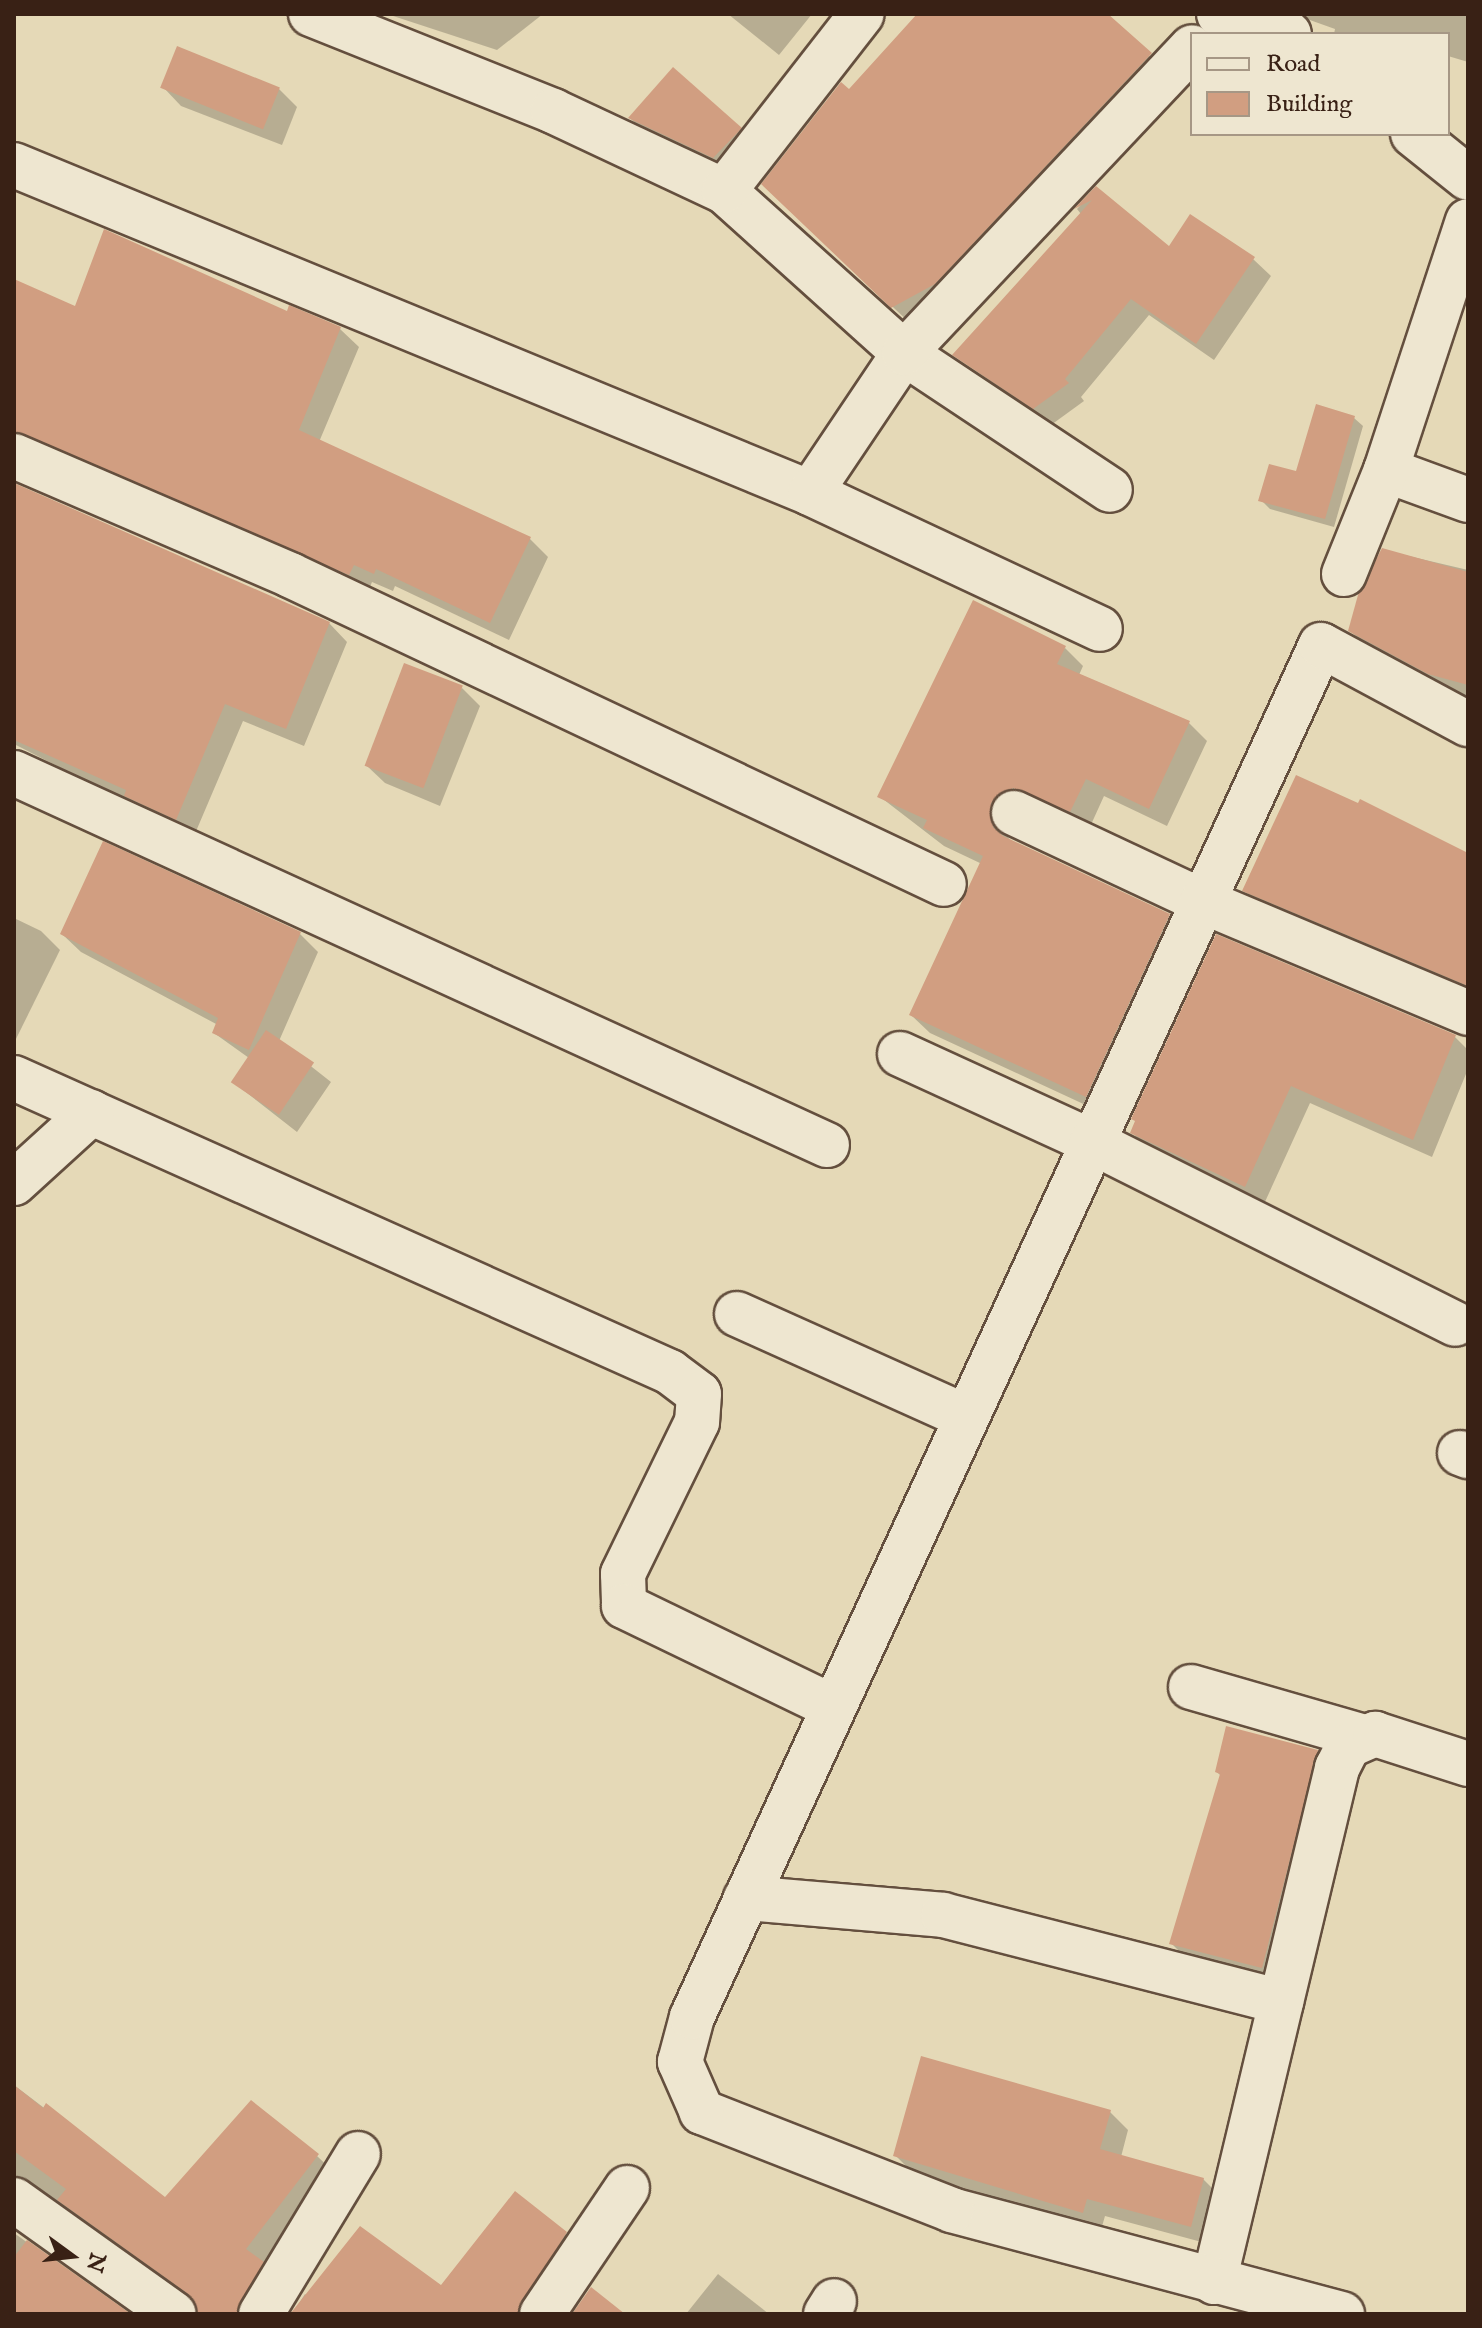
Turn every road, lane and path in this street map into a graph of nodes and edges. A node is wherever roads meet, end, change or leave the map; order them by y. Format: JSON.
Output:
{"nodes":[{"id":1,"x":311,"y":14,"type":"edge"},
{"id":2,"x":862,"y":14,"type":"edge"},
{"id":3,"x":1209,"y":28,"type":"edge"},
{"id":4,"x":1287,"y":32,"type":"edge"},
{"id":5,"x":1190,"y":48,"type":"edge"},
{"id":6,"x":1416,"y":136,"type":"edge"},
{"id":7,"x":14,"y":165,"type":"edge"},
{"id":8,"x":1468,"y":178,"type":"edge"},
{"id":9,"x":724,"y":191,"type":"junction"},
{"id":10,"x":1468,"y":221,"type":"edge"},
{"id":11,"x":904,"y":353,"type":"junction"},
{"id":12,"x":14,"y":456,"type":"edge"},
{"id":13,"x":1386,"y":470,"type":"junction"},
{"id":14,"x":1110,"y":490,"type":"dead end"},
{"id":15,"x":810,"y":493,"type":"junction"},
{"id":16,"x":1468,"y":500,"type":"edge"},
{"id":17,"x":1344,"y":574,"type":"dead end"},
{"id":18,"x":1100,"y":629,"type":"dead end"},
{"id":19,"x":1468,"y":724,"type":"edge"},
{"id":20,"x":14,"y":773,"type":"edge"},
{"id":21,"x":1014,"y":813,"type":"dead end"},
{"id":22,"x":944,"y":884,"type":"dead end"},
{"id":23,"x":1202,"y":901,"type":"junction"},
{"id":24,"x":1468,"y":1013,"type":"edge"},
{"id":25,"x":900,"y":1054,"type":"dead end"},
{"id":26,"x":14,"y":1078,"type":"edge"},
{"id":27,"x":92,"y":1112,"type":"junction"},
{"id":28,"x":1092,"y":1142,"type":"junction"},
{"id":29,"x":827,"y":1145,"type":"dead end"},
{"id":30,"x":14,"y":1183,"type":"edge"},
{"id":31,"x":737,"y":1314,"type":"dead end"},
{"id":32,"x":1455,"y":1324,"type":"dead end"},
{"id":33,"x":966,"y":1417,"type":"junction"},
{"id":34,"x":1191,"y":1687,"type":"dead end"},
{"id":35,"x":833,"y":1707,"type":"junction"},
{"id":36,"x":1361,"y":1736,"type":"junction"},
{"id":37,"x":1468,"y":1764,"type":"edge"},
{"id":38,"x":746,"y":1898,"type":"junction"},
{"id":39,"x":1281,"y":2002,"type":"junction"},
{"id":40,"x":358,"y":2154,"type":"dead end"},
{"id":41,"x":627,"y":2188,"type":"dead end"},
{"id":42,"x":15,"y":2204,"type":"edge"},
{"id":43,"x":1214,"y":2282,"type":"junction"},
{"id":44,"x":174,"y":2314,"type":"edge"},
{"id":45,"x":261,"y":2314,"type":"edge"},
{"id":46,"x":542,"y":2314,"type":"edge"},
{"id":47,"x":1342,"y":2314,"type":"edge"}],
"edges":[{"from":1,"to":9,"type":"street"},
{"from":2,"to":9,"type":"street"},
{"from":3,"to":4,"type":"street"},
{"from":5,"to":11,"type":"street"},
{"from":6,"to":8,"type":"street"},
{"from":7,"to":15,"type":"street"},
{"from":9,"to":11,"type":"street"},
{"from":10,"to":13,"type":"street"},
{"from":11,"to":14,"type":"street"},
{"from":11,"to":15,"type":"street"},
{"from":12,"to":22,"type":"street"},
{"from":13,"to":16,"type":"street"},
{"from":13,"to":17,"type":"street"},
{"from":15,"to":18,"type":"street"},
{"from":19,"to":23,"type":"street"},
{"from":20,"to":29,"type":"street"},
{"from":21,"to":23,"type":"street"},
{"from":23,"to":24,"type":"street"},
{"from":23,"to":28,"type":"street"},
{"from":25,"to":28,"type":"street"},
{"from":26,"to":27,"type":"street"},
{"from":27,"to":30,"type":"street"},
{"from":27,"to":35,"type":"street"},
{"from":28,"to":32,"type":"street"},
{"from":28,"to":33,"type":"street"},
{"from":31,"to":33,"type":"street"},
{"from":33,"to":35,"type":"street"},
{"from":34,"to":36,"type":"street"},
{"from":35,"to":38,"type":"street"},
{"from":36,"to":37,"type":"street"},
{"from":36,"to":39,"type":"street"},
{"from":38,"to":39,"type":"street"},
{"from":38,"to":43,"type":"street"},
{"from":39,"to":43,"type":"street"},
{"from":40,"to":45,"type":"street"},
{"from":41,"to":46,"type":"street"},
{"from":42,"to":44,"type":"street"},
{"from":43,"to":47,"type":"street"}]}
